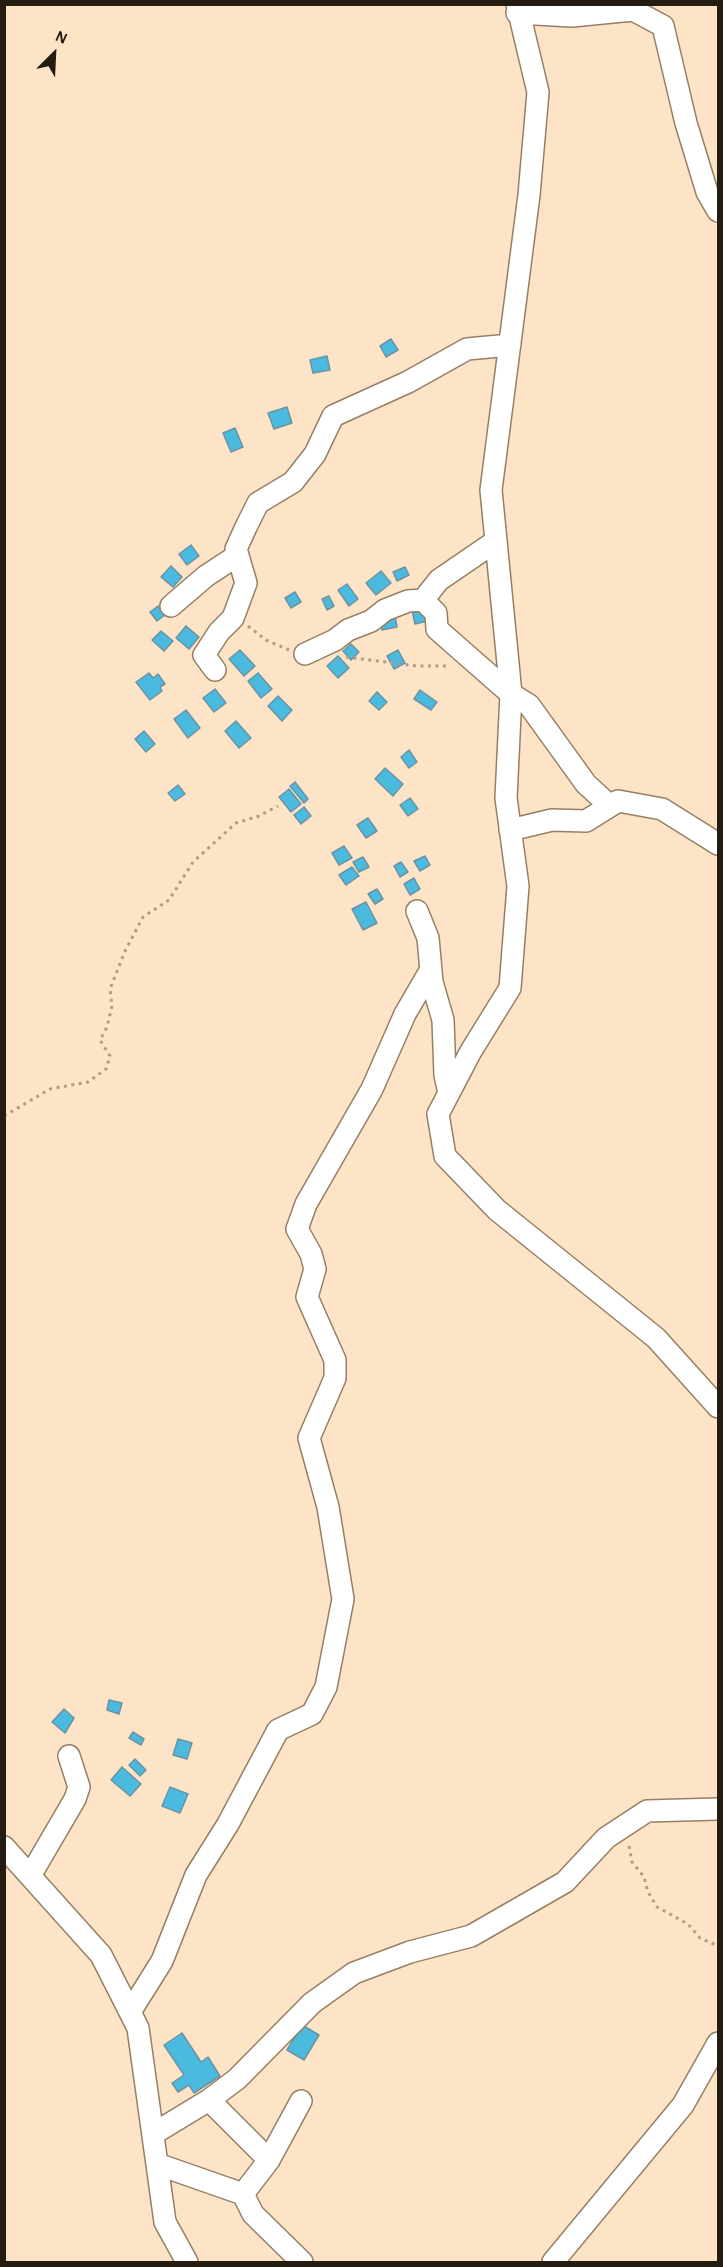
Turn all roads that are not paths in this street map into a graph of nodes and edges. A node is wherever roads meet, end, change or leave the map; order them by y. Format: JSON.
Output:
{"nodes":[{"id":1,"x":517,"y":9,"type":"edge"},
{"id":2,"x":718,"y":211,"type":"edge"},
{"id":3,"x":510,"y":345,"type":"junction"},
{"id":4,"x":496,"y":541,"type":"junction"},
{"id":5,"x":238,"y":555,"type":"junction"},
{"id":6,"x":423,"y":600,"type":"junction"},
{"id":7,"x":171,"y":606,"type":"dead end"},
{"id":8,"x":305,"y":654,"type":"road end"},
{"id":9,"x":215,"y":670,"type":"dead end"},
{"id":10,"x":511,"y":694,"type":"junction"},
{"id":11,"x":610,"y":806,"type":"junction"},
{"id":12,"x":510,"y":830,"type":"junction"},
{"id":13,"x":718,"y":844,"type":"edge"},
{"id":14,"x":417,"y":910,"type":"dead end"},
{"id":15,"x":430,"y":970,"type":"junction"},
{"id":16,"x":449,"y":1093,"type":"junction"},
{"id":17,"x":718,"y":1407,"type":"edge"},
{"id":18,"x":69,"y":1756,"type":"dead end"},
{"id":19,"x":718,"y":1809,"type":"edge"},
{"id":20,"x":4,"y":1847,"type":"edge"},
{"id":21,"x":30,"y":1876,"type":"junction"},
{"id":22,"x":130,"y":2012,"type":"junction"},
{"id":23,"x":718,"y":2043,"type":"edge"},
{"id":24,"x":209,"y":2100,"type":"junction"},
{"id":25,"x":301,"y":2101,"type":"dead end"},
{"id":26,"x":153,"y":2134,"type":"junction"},
{"id":27,"x":269,"y":2160,"type":"junction"},
{"id":28,"x":157,"y":2164,"type":"junction"},
{"id":29,"x":243,"y":2194,"type":"junction"},
{"id":30,"x":187,"y":2262,"type":"edge"},
{"id":31,"x":302,"y":2262,"type":"edge"},
{"id":32,"x":553,"y":2262,"type":"edge"}],
"edges":[{"from":1,"to":2,"type":"street"},
{"from":1,"to":3,"type":"street"},
{"from":3,"to":4,"type":"street"},
{"from":3,"to":5,"type":"street"},
{"from":4,"to":6,"type":"street"},
{"from":4,"to":10,"type":"street"},
{"from":5,"to":7,"type":"street"},
{"from":5,"to":9,"type":"street"},
{"from":6,"to":8,"type":"street"},
{"from":6,"to":10,"type":"street"},
{"from":10,"to":11,"type":"street"},
{"from":10,"to":12,"type":"street"},
{"from":11,"to":12,"type":"street"},
{"from":11,"to":13,"type":"street"},
{"from":12,"to":16,"type":"street"},
{"from":14,"to":15,"type":"street"},
{"from":15,"to":16,"type":"street"},
{"from":15,"to":22,"type":"street"},
{"from":16,"to":17,"type":"street"},
{"from":18,"to":21,"type":"street"},
{"from":19,"to":24,"type":"street"},
{"from":20,"to":21,"type":"street"},
{"from":21,"to":22,"type":"street"},
{"from":22,"to":26,"type":"street"},
{"from":23,"to":32,"type":"street"},
{"from":24,"to":26,"type":"street"},
{"from":24,"to":27,"type":"street"},
{"from":25,"to":27,"type":"street"},
{"from":26,"to":28,"type":"street"},
{"from":27,"to":29,"type":"street"},
{"from":28,"to":29,"type":"street"},
{"from":28,"to":30,"type":"street"},
{"from":29,"to":31,"type":"street"}]}
